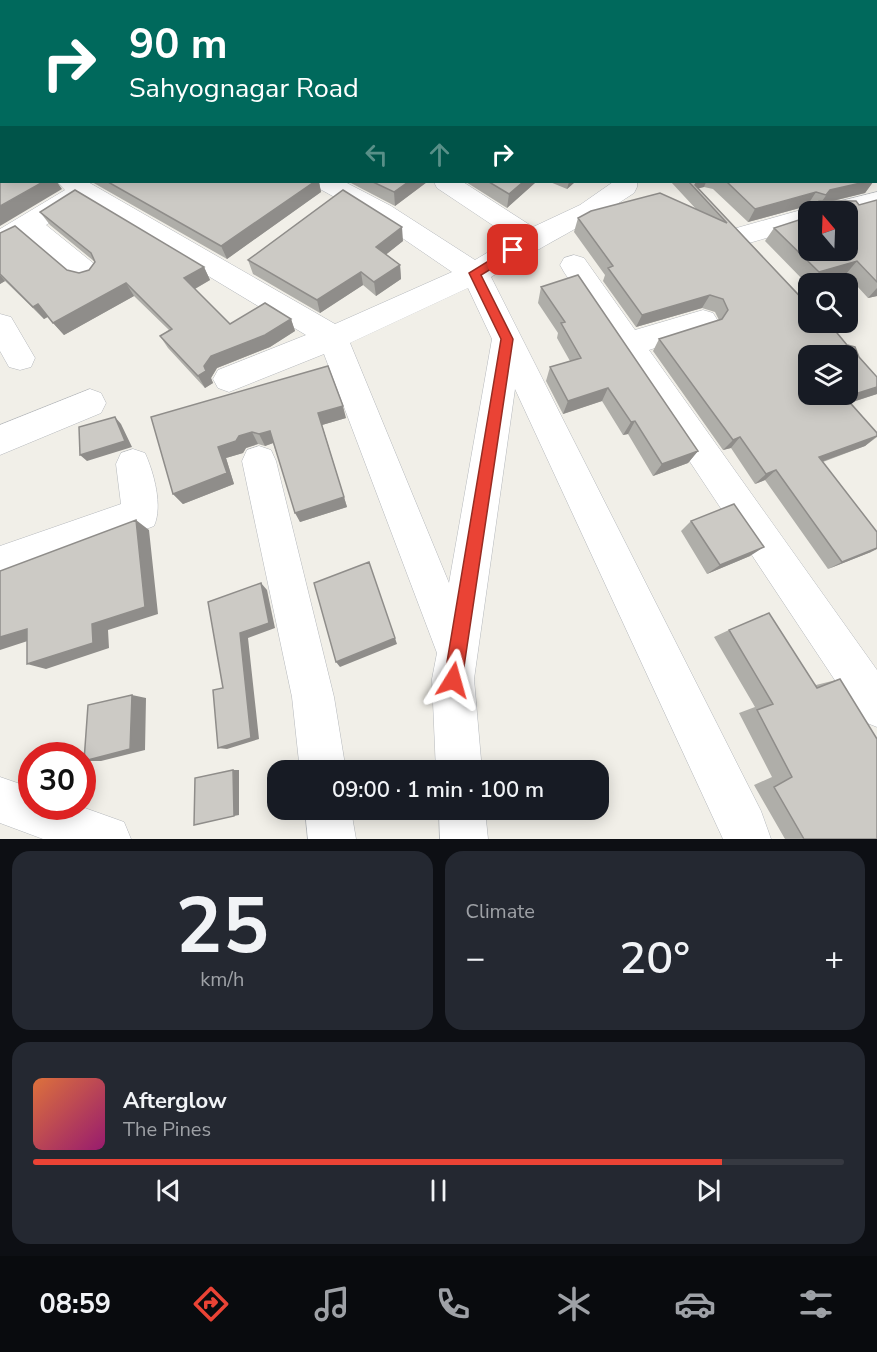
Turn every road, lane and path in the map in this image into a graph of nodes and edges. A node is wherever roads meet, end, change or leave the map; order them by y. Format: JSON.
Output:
{"nodes":[{"id":1,"x":448,"y":183,"type":"edge"},
{"id":2,"x":620,"y":183,"type":"edge"},
{"id":3,"x":77,"y":186,"type":"edge"},
{"id":4,"x":331,"y":192,"type":"edge"},
{"id":5,"x":877,"y":200,"type":"edge"},
{"id":6,"x":858,"y":205,"type":"edge"},
{"id":7,"x":798,"y":219,"type":"edge"},
{"id":8,"x":27,"y":225,"type":"junction"},
{"id":9,"x":532,"y":239,"type":"junction"},
{"id":10,"x":0,"y":241,"type":"edge"},
{"id":11,"x":764,"y":260,"type":"edge"},
{"id":12,"x":574,"y":266,"type":"dead end"},
{"id":13,"x":475,"y":273,"type":"junction"},
{"id":14,"x":88,"y":274,"type":"edge"},
{"id":15,"x":703,"y":321,"type":"dead end"},
{"id":16,"x":0,"y":325,"type":"edge"},
{"id":17,"x":333,"y":337,"type":"junction"},
{"id":18,"x":507,"y":339,"type":"junction"},
{"id":19,"x":629,"y":344,"type":"junction"},
{"id":20,"x":20,"y":358,"type":"dead end"},
{"id":21,"x":229,"y":379,"type":"dead end"},
{"id":22,"x":90,"y":403,"type":"dead end"},
{"id":23,"x":0,"y":440,"type":"edge"},
{"id":24,"x":259,"y":461,"type":"dead end"},
{"id":25,"x":133,"y":464,"type":"dead end"},
{"id":26,"x":0,"y":565,"type":"edge"},
{"id":27,"x":457,"y":653,"type":"junction"},
{"id":28,"x":877,"y":706,"type":"edge"},
{"id":29,"x":322,"y":760,"type":"edge"},
{"id":30,"x":458,"y":760,"type":"edge"},
{"id":31,"x":0,"y":800,"type":"edge"},
{"id":32,"x":329,"y":820,"type":"edge"},
{"id":33,"x":463,"y":820,"type":"edge"},
{"id":34,"x":107,"y":839,"type":"edge"},
{"id":35,"x":332,"y":839,"type":"edge"},
{"id":36,"x":464,"y":839,"type":"edge"},
{"id":37,"x":747,"y":839,"type":"edge"}],
"edges":[{"from":1,"to":9,"type":"street"},
{"from":2,"to":9,"type":"street"},
{"from":3,"to":8,"type":"street"},
{"from":3,"to":17,"type":"street"},
{"from":4,"to":13,"type":"street"},
{"from":5,"to":6,"type":"street"},
{"from":7,"to":11,"type":"street"},
{"from":8,"to":10,"type":"street"},
{"from":8,"to":14,"type":"street"},
{"from":9,"to":13,"type":"street"},
{"from":12,"to":19,"type":"street"},
{"from":13,"to":17,"type":"street"},
{"from":13,"to":18,"type":"street"},
{"from":15,"to":19,"type":"street"},
{"from":16,"to":20,"type":"street"},
{"from":17,"to":21,"type":"street"},
{"from":17,"to":27,"type":"street"},
{"from":18,"to":27,"type":"street"},
{"from":18,"to":37,"type":"street"},
{"from":19,"to":28,"type":"street"},
{"from":22,"to":23,"type":"street"},
{"from":24,"to":29,"type":"street"},
{"from":25,"to":26,"type":"street"},
{"from":27,"to":30,"type":"street"},
{"from":31,"to":34,"type":"street"},
{"from":32,"to":35,"type":"street"},
{"from":33,"to":36,"type":"street"}]}
